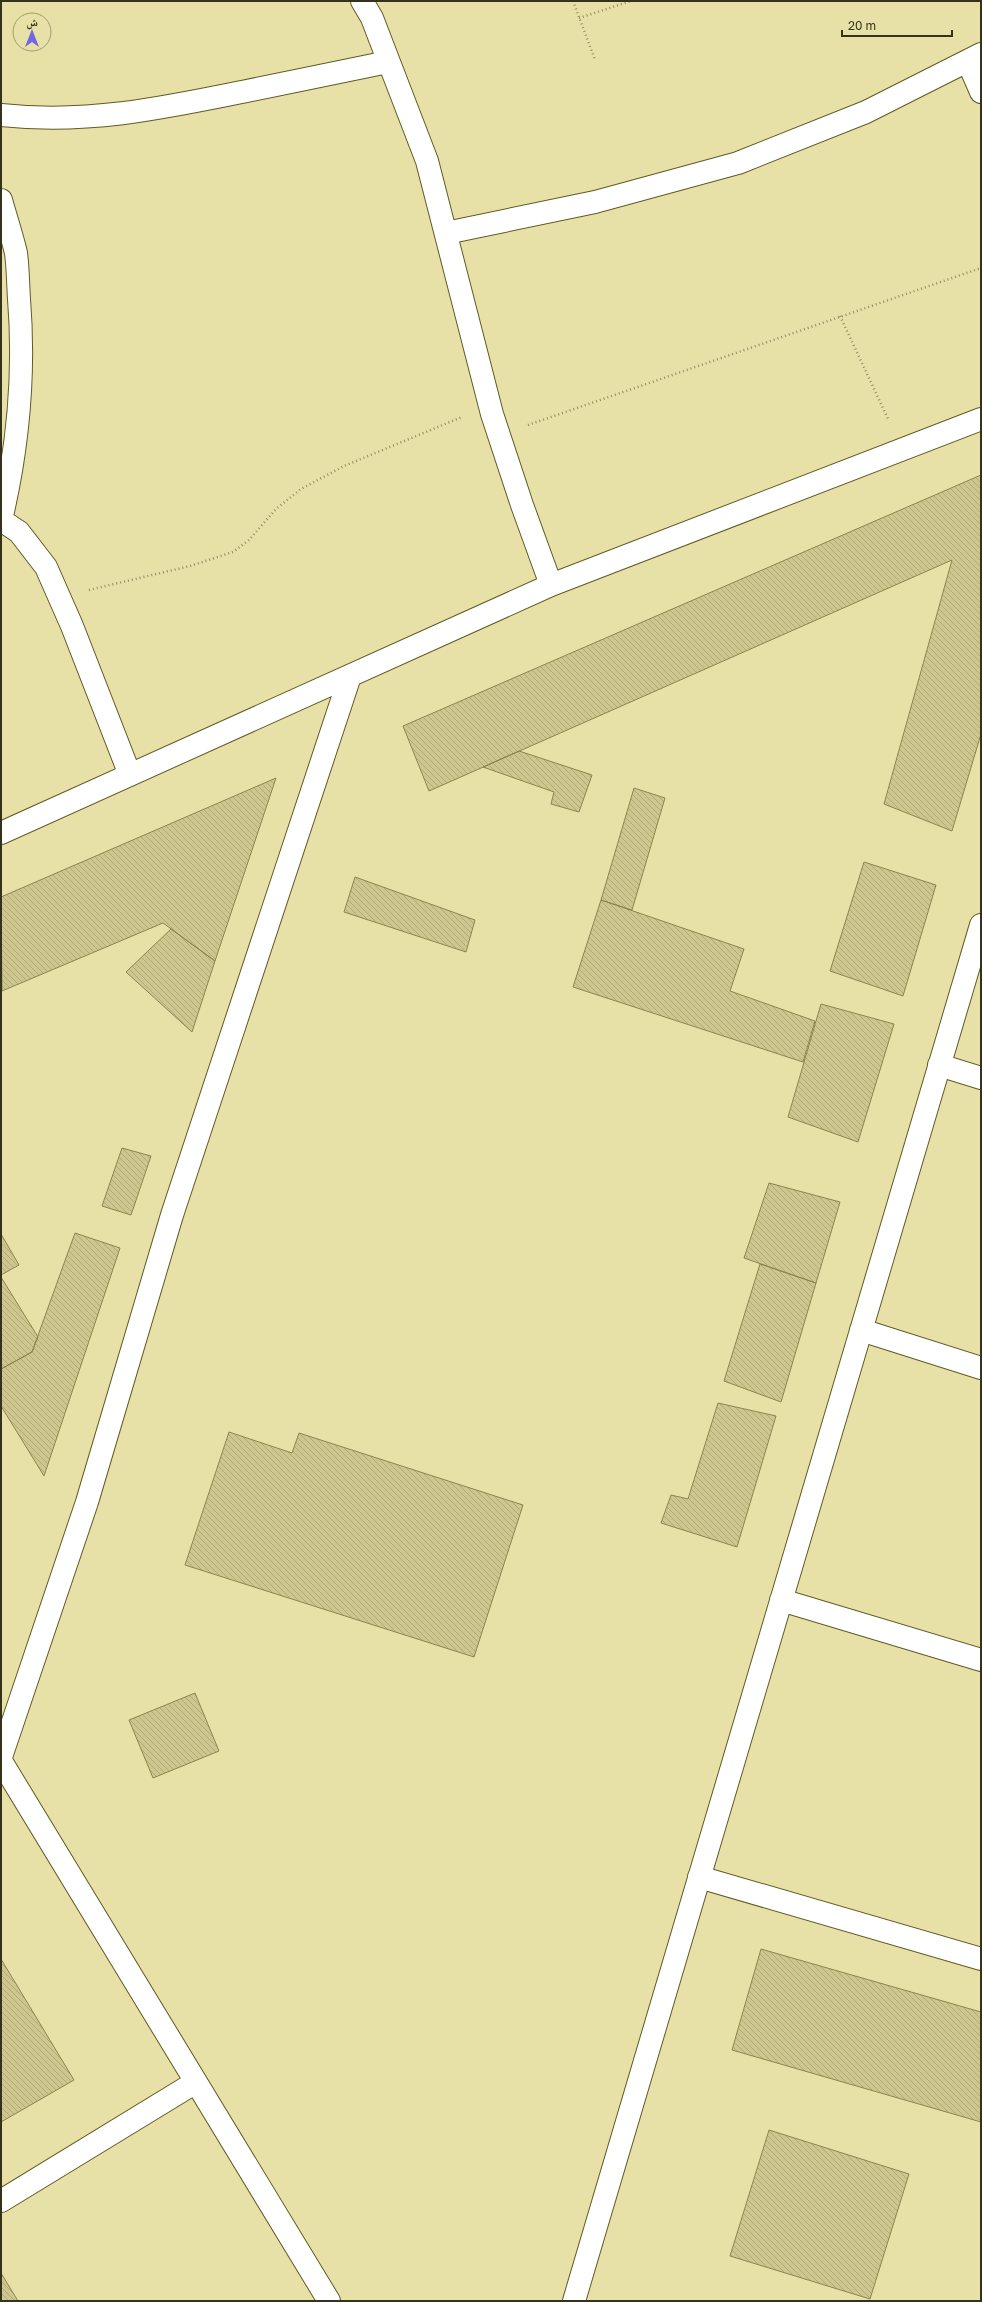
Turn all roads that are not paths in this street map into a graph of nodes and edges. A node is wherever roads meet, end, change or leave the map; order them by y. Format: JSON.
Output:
{"nodes":[{"id":1,"x":362,"y":1,"type":"edge"},
{"id":2,"x":974,"y":58,"type":"edge"},
{"id":3,"x":388,"y":62,"type":"junction"},
{"id":4,"x":981,"y":92,"type":"edge"},
{"id":5,"x":1,"y":115,"type":"edge"},
{"id":6,"x":1,"y":200,"type":"edge"},
{"id":7,"x":446,"y":234,"type":"junction"},
{"id":8,"x":981,"y":419,"type":"edge"},
{"id":9,"x":1,"y":520,"type":"edge"},
{"id":10,"x":551,"y":585,"type":"junction"},
{"id":11,"x":350,"y":676,"type":"junction"},
{"id":12,"x":130,"y":775,"type":"junction"},
{"id":13,"x":1,"y":833,"type":"edge"},
{"id":14,"x":981,"y":925,"type":"edge"},
{"id":15,"x":939,"y":1065,"type":"junction"},
{"id":16,"x":981,"y":1078,"type":"edge"},
{"id":17,"x":861,"y":1330,"type":"junction"},
{"id":18,"x":981,"y":1368,"type":"edge"},
{"id":19,"x":781,"y":1600,"type":"junction"},
{"id":20,"x":981,"y":1660,"type":"edge"},
{"id":21,"x":1,"y":1757,"type":"edge"},
{"id":22,"x":1,"y":1761,"type":"edge"},
{"id":23,"x":699,"y":1877,"type":"junction"},
{"id":24,"x":981,"y":1959,"type":"edge"},
{"id":25,"x":196,"y":2082,"type":"junction"},
{"id":26,"x":1,"y":2201,"type":"edge"},
{"id":27,"x":329,"y":2301,"type":"edge"},
{"id":28,"x":574,"y":2301,"type":"edge"}],
"edges":[{"from":1,"to":3,"type":"street"},
{"from":2,"to":4,"type":"street"},
{"from":2,"to":7,"type":"street"},
{"from":3,"to":5,"type":"street"},
{"from":3,"to":7,"type":"street"},
{"from":6,"to":9,"type":"street"},
{"from":7,"to":10,"type":"street"},
{"from":8,"to":10,"type":"street"},
{"from":9,"to":12,"type":"street"},
{"from":10,"to":11,"type":"street"},
{"from":11,"to":12,"type":"street"},
{"from":11,"to":21,"type":"street"},
{"from":12,"to":13,"type":"street"},
{"from":14,"to":15,"type":"street"},
{"from":15,"to":16,"type":"street"},
{"from":15,"to":17,"type":"street"},
{"from":17,"to":18,"type":"street"},
{"from":17,"to":19,"type":"street"},
{"from":19,"to":20,"type":"street"},
{"from":19,"to":23,"type":"street"},
{"from":22,"to":25,"type":"street"},
{"from":23,"to":24,"type":"street"},
{"from":23,"to":28,"type":"street"},
{"from":25,"to":26,"type":"street"},
{"from":25,"to":27,"type":"street"}]}
